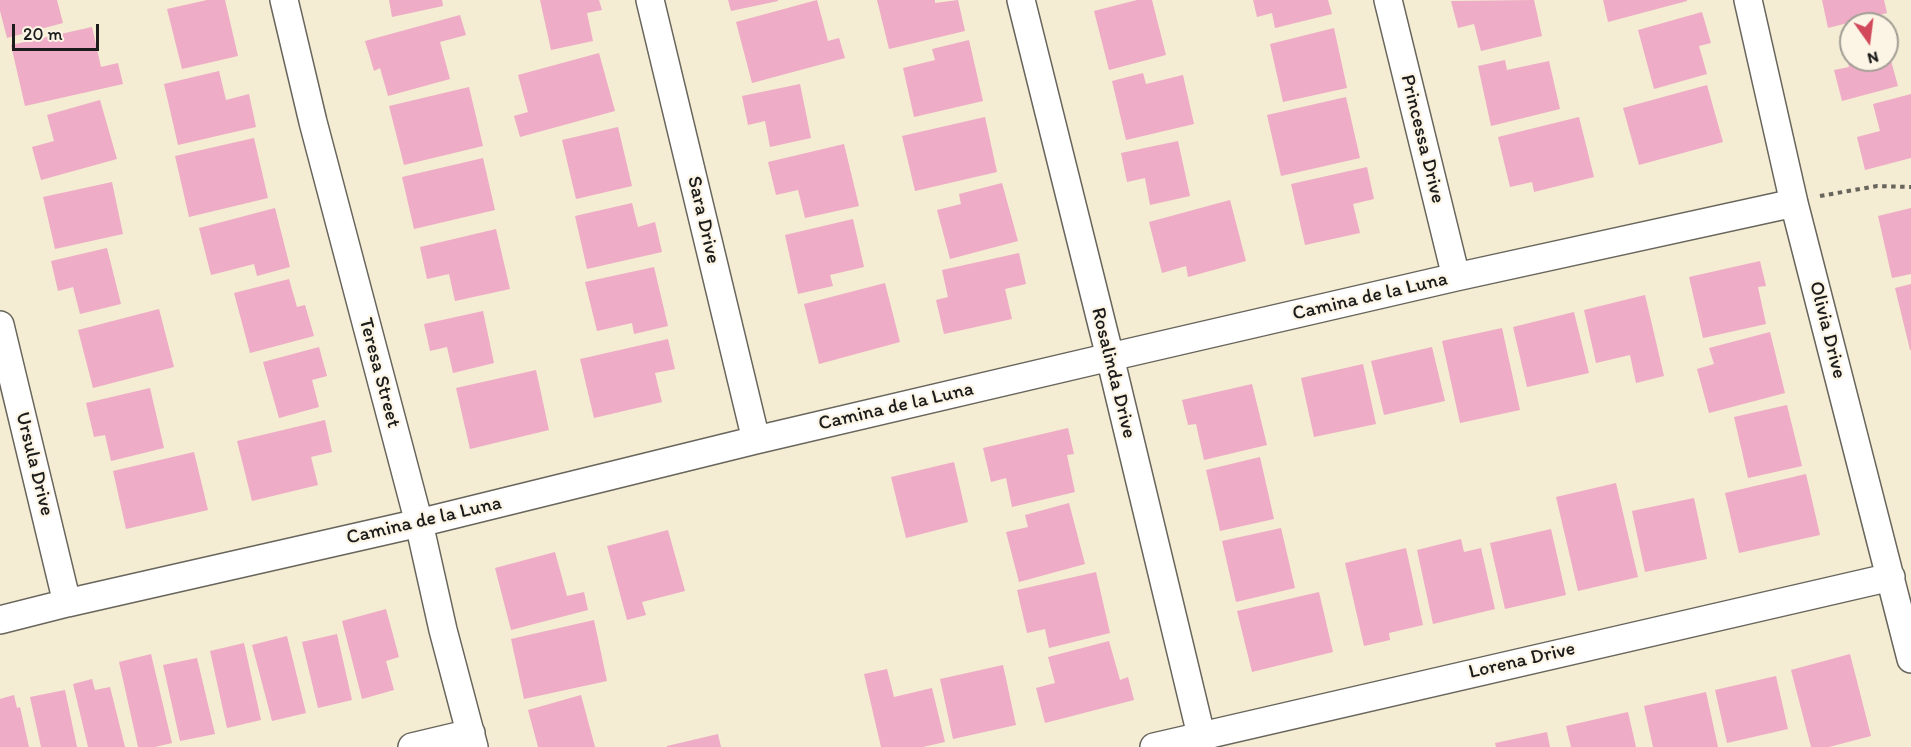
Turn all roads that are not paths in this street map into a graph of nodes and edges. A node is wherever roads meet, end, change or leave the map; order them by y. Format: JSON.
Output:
{"nodes":[{"id":1,"x":284,"y":0,"type":"edge"},
{"id":2,"x":650,"y":0,"type":"edge"},
{"id":3,"x":1021,"y":0,"type":"edge"},
{"id":4,"x":1388,"y":0,"type":"edge"},
{"id":5,"x":1748,"y":0,"type":"edge"},
{"id":6,"x":1794,"y":203,"type":"junction"},
{"id":7,"x":1455,"y":277,"type":"junction"},
{"id":8,"x":0,"y":325,"type":"edge"},
{"id":9,"x":1110,"y":357,"type":"junction"},
{"id":10,"x":8,"y":391,"type":"edge"},
{"id":11,"x":756,"y":440,"type":"junction"},
{"id":12,"x":419,"y":523,"type":"junction"},
{"id":13,"x":1891,"y":577,"type":"junction"},
{"id":14,"x":67,"y":603,"type":"junction"},
{"id":15,"x":0,"y":620,"type":"edge"},
{"id":16,"x":1911,"y":659,"type":"edge"},
{"id":17,"x":472,"y":740,"type":"edge"},
{"id":18,"x":1201,"y":741,"type":"edge"},
{"id":19,"x":412,"y":747,"type":"edge"},
{"id":20,"x":1154,"y":747,"type":"edge"}],
"edges":[{"from":1,"to":12,"type":"street","name":"Teresa Street"},
{"from":2,"to":11,"type":"street","name":"Sara Drive"},
{"from":3,"to":9,"type":"street","name":"Rosalinda Drive"},
{"from":4,"to":7,"type":"street","name":"Princessa Drive"},
{"from":5,"to":6,"type":"street","name":"Olivia Drive"},
{"from":6,"to":7,"type":"street","name":"Camina de la Luna"},
{"from":6,"to":13,"type":"street","name":"Olivia Drive"},
{"from":7,"to":9,"type":"street","name":"Camina de la Luna"},
{"from":8,"to":10,"type":"street","name":"Ursula Drive"},
{"from":9,"to":11,"type":"street","name":"Camina de la Luna"},
{"from":9,"to":18,"type":"street","name":"Rosalinda Drive"},
{"from":10,"to":14,"type":"street","name":"Ursula Drive"},
{"from":11,"to":12,"type":"street","name":"Camina de la Luna"},
{"from":12,"to":14,"type":"street","name":"Camina de la Luna"},
{"from":12,"to":17,"type":"street","name":"Teresa Street"},
{"from":13,"to":16,"type":"street","name":"Olivia Drive"},
{"from":13,"to":18,"type":"street","name":"Lorena Drive"},
{"from":14,"to":15,"type":"street","name":"Camina de la Luna"},
{"from":17,"to":19,"type":"street"},
{"from":18,"to":20,"type":"street","name":"Lorena Drive"}]}
